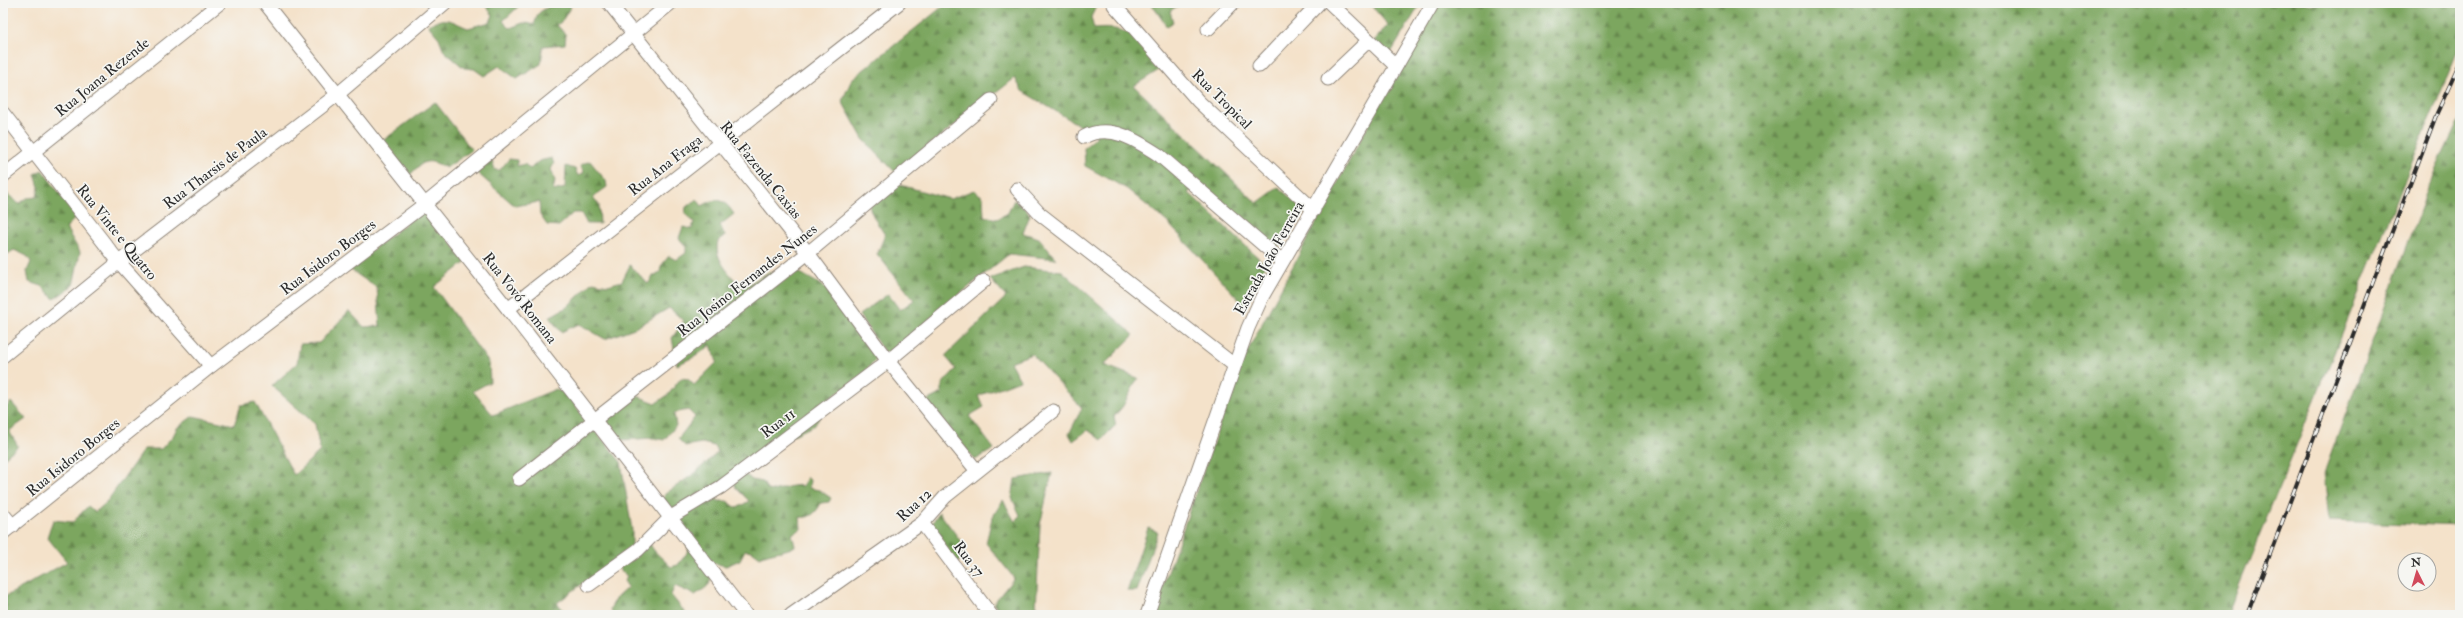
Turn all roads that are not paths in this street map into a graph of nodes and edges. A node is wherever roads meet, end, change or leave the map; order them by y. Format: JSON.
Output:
{"nodes":[{"id":1,"x":220,"y":3,"type":"edge"},
{"id":2,"x":265,"y":3,"type":"edge"},
{"id":3,"x":445,"y":3,"type":"edge"},
{"id":4,"x":609,"y":3,"type":"edge"},
{"id":5,"x":670,"y":3,"type":"edge"},
{"id":6,"x":899,"y":3,"type":"edge"},
{"id":7,"x":1233,"y":3,"type":"edge"},
{"id":8,"x":1319,"y":3,"type":"edge"},
{"id":9,"x":1330,"y":3,"type":"edge"},
{"id":10,"x":1433,"y":3,"type":"edge"},
{"id":11,"x":1114,"y":5,"type":"dead end"},
{"id":12,"x":1208,"y":29,"type":"dead end"},
{"id":13,"x":634,"y":34,"type":"junction"},
{"id":14,"x":1368,"y":41,"type":"junction"},
{"id":15,"x":1259,"y":66,"type":"dead end"},
{"id":16,"x":1396,"y":66,"type":"junction"},
{"id":17,"x":1328,"y":79,"type":"dead end"},
{"id":18,"x":338,"y":94,"type":"junction"},
{"id":19,"x":991,"y":100,"type":"dead end"},
{"id":20,"x":3,"y":113,"type":"edge"},
{"id":21,"x":1084,"y":137,"type":"dead end"},
{"id":22,"x":719,"y":143,"type":"junction"},
{"id":23,"x":32,"y":153,"type":"junction"},
{"id":24,"x":3,"y":176,"type":"edge"},
{"id":25,"x":1017,"y":189,"type":"dead end"},
{"id":26,"x":425,"y":204,"type":"junction"},
{"id":27,"x":1314,"y":210,"type":"junction"},
{"id":28,"x":808,"y":253,"type":"junction"},
{"id":29,"x":1282,"y":261,"type":"junction"},
{"id":30,"x":119,"y":262,"type":"junction"},
{"id":31,"x":984,"y":281,"type":"dead end"},
{"id":32,"x":508,"y":309,"type":"junction"},
{"id":33,"x":3,"y":356,"type":"edge"},
{"id":34,"x":888,"y":361,"type":"junction"},
{"id":35,"x":1234,"y":365,"type":"junction"},
{"id":36,"x":211,"y":366,"type":"junction"},
{"id":37,"x":1053,"y":411,"type":"dead end"},
{"id":38,"x":595,"y":419,"type":"junction"},
{"id":39,"x":977,"y":471,"type":"junction"},
{"id":40,"x":519,"y":479,"type":"dead end"},
{"id":41,"x":3,"y":514,"type":"edge"},
{"id":42,"x":671,"y":517,"type":"junction"},
{"id":43,"x":922,"y":523,"type":"junction"},
{"id":44,"x":8,"y":530,"type":"edge"},
{"id":45,"x":589,"y":585,"type":"dead end"},
{"id":46,"x":746,"y":615,"type":"edge"},
{"id":47,"x":791,"y":615,"type":"edge"},
{"id":48,"x":992,"y":615,"type":"edge"},
{"id":49,"x":1147,"y":615,"type":"edge"}],
"edges":[{"from":1,"to":23,"type":"street","name":"Rua Joana Rezende"},
{"from":2,"to":18,"type":"street","name":"Rua Vovó Romana"},
{"from":3,"to":18,"type":"street","name":"Rua Tharsis de Paula"},
{"from":4,"to":13,"type":"street","name":"Rua Fazenda Caxias"},
{"from":5,"to":13,"type":"street","name":"Rua Isidoro Borges"},
{"from":6,"to":22,"type":"street","name":"Rua Ana Fraga"},
{"from":7,"to":12,"type":"street"},
{"from":8,"to":15,"type":"street"},
{"from":9,"to":14,"type":"street"},
{"from":10,"to":16,"type":"street","name":"Estrada João Ferreira"},
{"from":11,"to":27,"type":"street","name":"Rua Tropical"},
{"from":13,"to":22,"type":"street","name":"Rua Fazenda Caxias"},
{"from":13,"to":26,"type":"street","name":"Rua Isidoro Borges"},
{"from":14,"to":16,"type":"street"},
{"from":14,"to":17,"type":"street"},
{"from":16,"to":27,"type":"street","name":"Estrada João Ferreira"},
{"from":18,"to":26,"type":"street","name":"Rua Vovó Romana"},
{"from":18,"to":30,"type":"street","name":"Rua Tharsis de Paula"},
{"from":19,"to":28,"type":"street","name":"Rua Josino Fernandes Nunes"},
{"from":20,"to":23,"type":"street","name":"Rua Vinte e Quatro"},
{"from":21,"to":29,"type":"street"},
{"from":22,"to":28,"type":"street","name":"Rua Fazenda Caxias"},
{"from":22,"to":32,"type":"street","name":"Rua Ana Fraga"},
{"from":23,"to":24,"type":"street","name":"Rua Joana Rezende"},
{"from":23,"to":30,"type":"street","name":"Rua Vinte e Quatro"},
{"from":25,"to":35,"type":"street"},
{"from":26,"to":32,"type":"street","name":"Rua Vovó Romana"},
{"from":26,"to":36,"type":"street","name":"Rua Isidoro Borges"},
{"from":27,"to":29,"type":"street","name":"Estrada João Ferreira"},
{"from":28,"to":34,"type":"street","name":"Rua Fazenda Caxias"},
{"from":28,"to":38,"type":"street","name":"Rua Josino Fernandes Nunes"},
{"from":29,"to":35,"type":"street","name":"Estrada João Ferreira"},
{"from":30,"to":33,"type":"street","name":"Rua Tharsis de Paula"},
{"from":30,"to":36,"type":"street","name":"Rua Vinte e Quatro"},
{"from":31,"to":34,"type":"street","name":"Rua 11"},
{"from":32,"to":38,"type":"street","name":"Rua Vovó Romana"},
{"from":34,"to":39,"type":"street","name":"Rua Fazenda Caxias"},
{"from":34,"to":42,"type":"street","name":"Rua 11"},
{"from":35,"to":49,"type":"street","name":"Estrada João Ferreira"},
{"from":36,"to":44,"type":"street","name":"Rua Isidoro Borges"},
{"from":37,"to":39,"type":"street","name":"Rua 12"},
{"from":38,"to":40,"type":"street","name":"Rua Josino Fernandes Nunes"},
{"from":38,"to":42,"type":"street","name":"Rua Vovó Romana"},
{"from":39,"to":43,"type":"street","name":"Rua 12"},
{"from":41,"to":44,"type":"street"},
{"from":42,"to":45,"type":"street","name":"Rua 11"},
{"from":42,"to":46,"type":"street","name":"Rua Vovó Romana"},
{"from":43,"to":47,"type":"street","name":"Rua 12"},
{"from":43,"to":48,"type":"street","name":"Rua 37"}]}
